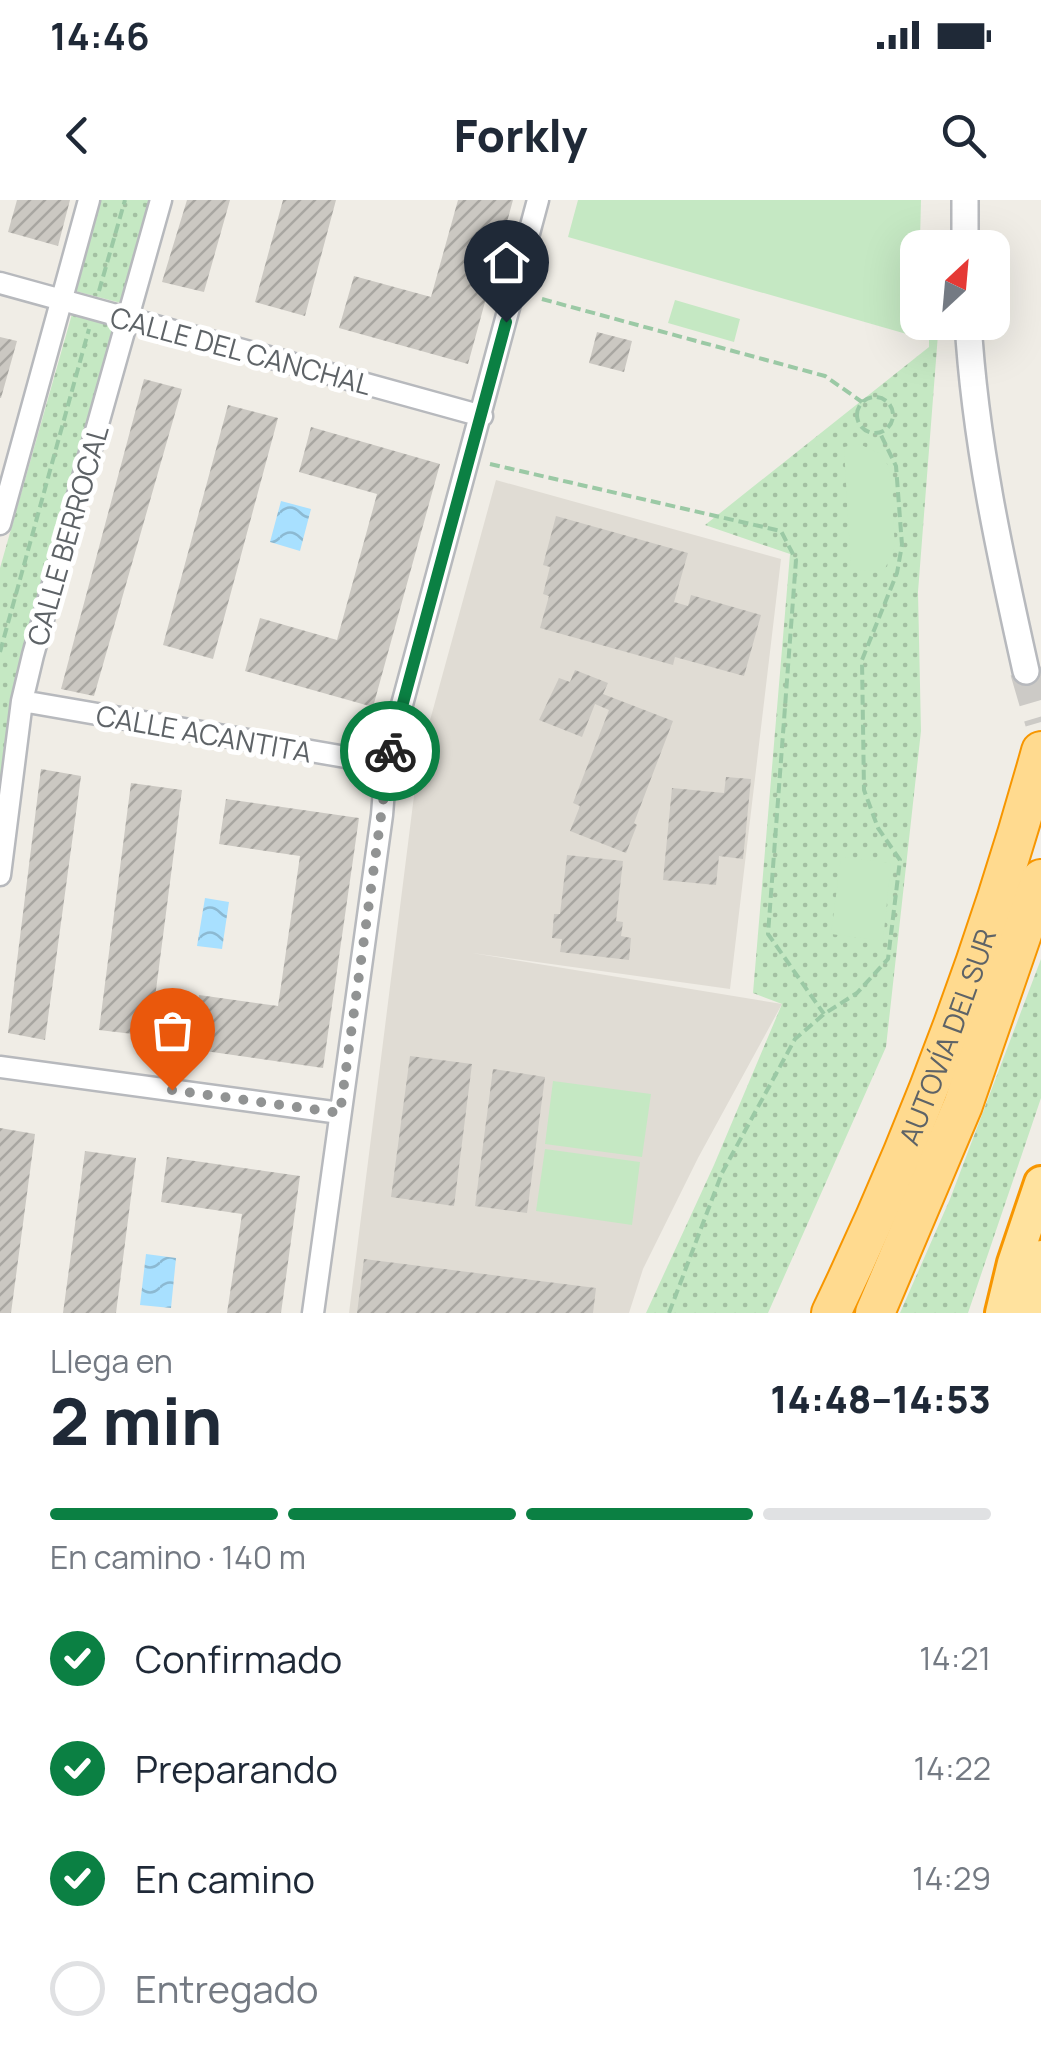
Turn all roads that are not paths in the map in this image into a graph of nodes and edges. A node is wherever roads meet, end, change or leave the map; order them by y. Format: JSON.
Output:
{"nodes":[{"id":1,"x":89,"y":200,"type":"edge"},
{"id":2,"x":160,"y":200,"type":"edge"},
{"id":3,"x":538,"y":200,"type":"edge"},
{"id":4,"x":965,"y":200,"type":"edge"},
{"id":5,"x":965,"y":230,"type":"edge"},
{"id":6,"x":0,"y":283,"type":"edge"},
{"id":7,"x":61,"y":301,"type":"junction"},
{"id":8,"x":127,"y":320,"type":"junction"},
{"id":9,"x":969,"y":340,"type":"edge"},
{"id":10,"x":482,"y":416,"type":"junction"},
{"id":11,"x":0,"y":524,"type":"edge"},
{"id":12,"x":1026,"y":671,"type":"tunnel mouth"},
{"id":13,"x":22,"y":701,"type":"junction"},
{"id":14,"x":1041,"y":752,"type":"edge"},
{"id":15,"x":386,"y":764,"type":"junction"},
{"id":16,"x":0,"y":876,"type":"edge"},
{"id":17,"x":1041,"y":879,"type":"edge"},
{"id":18,"x":0,"y":1067,"type":"edge"},
{"id":19,"x":340,"y":1113,"type":"junction"},
{"id":20,"x":1041,"y":1184,"type":"edge"},
{"id":21,"x":1041,"y":1257,"type":"edge"},
{"id":22,"x":313,"y":1313,"type":"edge"},
{"id":23,"x":831,"y":1313,"type":"edge"},
{"id":24,"x":875,"y":1313,"type":"edge"},
{"id":25,"x":1002,"y":1313,"type":"edge"},
{"id":26,"x":1031,"y":1313,"type":"edge"}],
"edges":[{"from":1,"to":7,"type":"street"},
{"from":2,"to":8,"type":"street","name":"CALLE BERROCAL"},
{"from":3,"to":10,"type":"street"},
{"from":4,"to":5,"type":"street"},
{"from":6,"to":7,"type":"street","name":"CALLE DEL CANCHAL"},
{"from":7,"to":8,"type":"street","name":"CALLE DEL CANCHAL"},
{"from":7,"to":11,"type":"street"},
{"from":8,"to":10,"type":"street","name":"CALLE DEL CANCHAL"},
{"from":8,"to":13,"type":"street","name":"CALLE BERROCAL"},
{"from":9,"to":12,"type":"street"},
{"from":10,"to":15,"type":"street"},
{"from":13,"to":15,"type":"street","name":"CALLE ACANTITA"},
{"from":13,"to":16,"type":"street","name":"CALLE BERROCAL"},
{"from":14,"to":23,"type":"highway","name":"AUTOVÍA DEL SUR"},
{"from":15,"to":19,"type":"street"},
{"from":17,"to":24,"type":"highway","name":"AUTOVÍA DEL SUR"},
{"from":18,"to":19,"type":"street"},
{"from":19,"to":22,"type":"street"},
{"from":20,"to":25,"type":"highway"},
{"from":21,"to":26,"type":"highway"}]}
